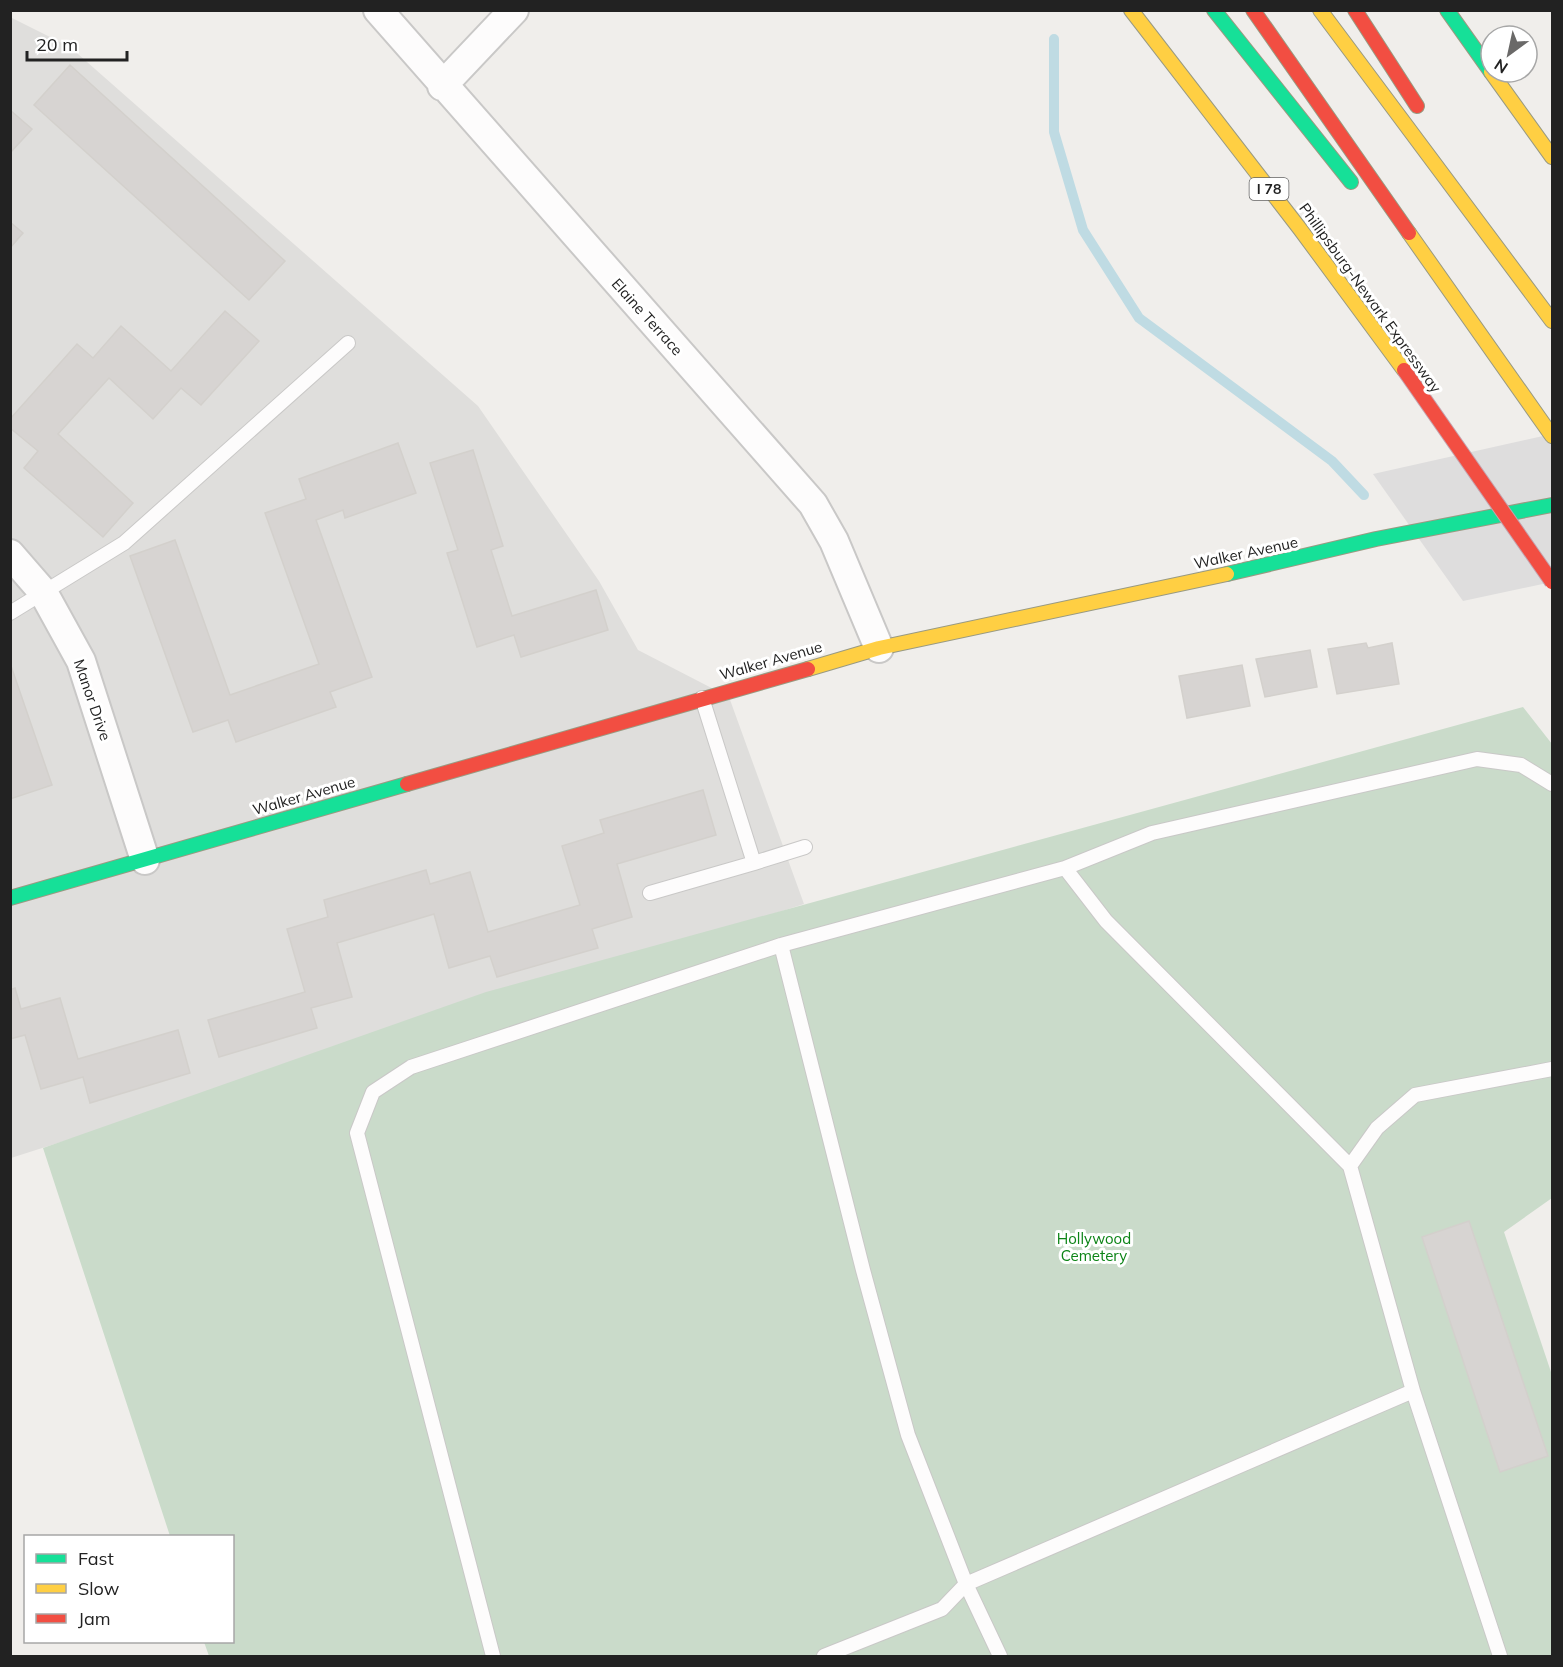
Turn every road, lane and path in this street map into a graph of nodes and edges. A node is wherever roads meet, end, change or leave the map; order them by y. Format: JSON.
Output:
{"nodes":[{"id":1,"x":378,"y":10,"type":"edge"},
{"id":2,"x":514,"y":10,"type":"edge"},
{"id":3,"x":1131,"y":10,"type":"edge"},
{"id":4,"x":1214,"y":10,"type":"edge"},
{"id":5,"x":1253,"y":10,"type":"edge"},
{"id":6,"x":1320,"y":10,"type":"edge"},
{"id":7,"x":1355,"y":10,"type":"edge"},
{"id":8,"x":1447,"y":10,"type":"edge"},
{"id":9,"x":1479,"y":55,"type":"edge"},
{"id":10,"x":1500,"y":84,"type":"edge"},
{"id":11,"x":442,"y":86,"type":"junction"},
{"id":12,"x":1424,"y":117,"type":"dead end"},
{"id":13,"x":1552,"y":157,"type":"edge"},
{"id":14,"x":1463,"y":177,"type":"dead end"},
{"id":15,"x":1363,"y":195,"type":"dead end"},
{"id":16,"x":1378,"y":213,"type":"dead end"},
{"id":17,"x":1552,"y":319,"type":"edge"},
{"id":18,"x":348,"y":343,"type":"dead end"},
{"id":19,"x":1504,"y":365,"type":"junction"},
{"id":20,"x":1552,"y":436,"type":"edge"},
{"id":21,"x":1552,"y":505,"type":"edge"},
{"id":22,"x":10,"y":555,"type":"edge"},
{"id":23,"x":1552,"y":582,"type":"edge"},
{"id":24,"x":43,"y":592,"type":"junction"},
{"id":25,"x":10,"y":613,"type":"edge"},
{"id":26,"x":879,"y":648,"type":"junction"},
{"id":27,"x":702,"y":698,"type":"junction"},
{"id":28,"x":1552,"y":784,"type":"edge"},
{"id":29,"x":805,"y":847,"type":"dead end"},
{"id":30,"x":145,"y":860,"type":"junction"},
{"id":31,"x":754,"y":863,"type":"junction"},
{"id":32,"x":1065,"y":868,"type":"junction"},
{"id":33,"x":650,"y":893,"type":"dead end"},
{"id":34,"x":10,"y":898,"type":"edge"},
{"id":35,"x":781,"y":945,"type":"junction"},
{"id":36,"x":1552,"y":1069,"type":"edge"},
{"id":37,"x":1350,"y":1166,"type":"junction"},
{"id":38,"x":1413,"y":1391,"type":"junction"},
{"id":39,"x":966,"y":1584,"type":"junction"},
{"id":40,"x":493,"y":1656,"type":"edge"},
{"id":41,"x":824,"y":1656,"type":"edge"},
{"id":42,"x":1000,"y":1656,"type":"edge"},
{"id":43,"x":1500,"y":1656,"type":"edge"}],
"edges":[{"from":1,"to":11,"type":"street","name":"Elaine Terrace"},
{"from":2,"to":11,"type":"street"},
{"from":3,"to":23,"type":"main road","name":"Phillipsburg-Newark Expressway","number":"I 78","bridge":true},
{"from":4,"to":15,"type":"main road"},
{"from":5,"to":19,"type":"main road"},
{"from":6,"to":17,"type":"main road"},
{"from":7,"to":12,"type":"main road"},
{"from":8,"to":9,"type":"main road"},
{"from":10,"to":13,"type":"main road"},
{"from":11,"to":26,"type":"street","name":"Elaine Terrace"},
{"from":14,"to":17,"type":"main road"},
{"from":16,"to":19,"type":"main road"},
{"from":18,"to":24,"type":"lane"},
{"from":19,"to":20,"type":"main road"},
{"from":21,"to":26,"type":"main road","name":"Walker Avenue"},
{"from":22,"to":24,"type":"street","name":"Manor Drive"},
{"from":24,"to":25,"type":"lane"},
{"from":24,"to":30,"type":"street","name":"Manor Drive"},
{"from":26,"to":27,"type":"main road","name":"Walker Avenue"},
{"from":27,"to":30,"type":"main road","name":"Walker Avenue"},
{"from":27,"to":31,"type":"lane"},
{"from":28,"to":32,"type":"lane"},
{"from":29,"to":31,"type":"lane"},
{"from":30,"to":34,"type":"main road","name":"Walker Avenue"},
{"from":31,"to":33,"type":"lane"},
{"from":32,"to":35,"type":"lane"},
{"from":32,"to":37,"type":"lane"},
{"from":35,"to":39,"type":"lane"},
{"from":35,"to":40,"type":"lane"},
{"from":36,"to":37,"type":"lane"},
{"from":37,"to":38,"type":"lane"},
{"from":38,"to":39,"type":"lane"},
{"from":38,"to":43,"type":"lane"},
{"from":39,"to":41,"type":"lane"},
{"from":39,"to":42,"type":"lane"}]}
